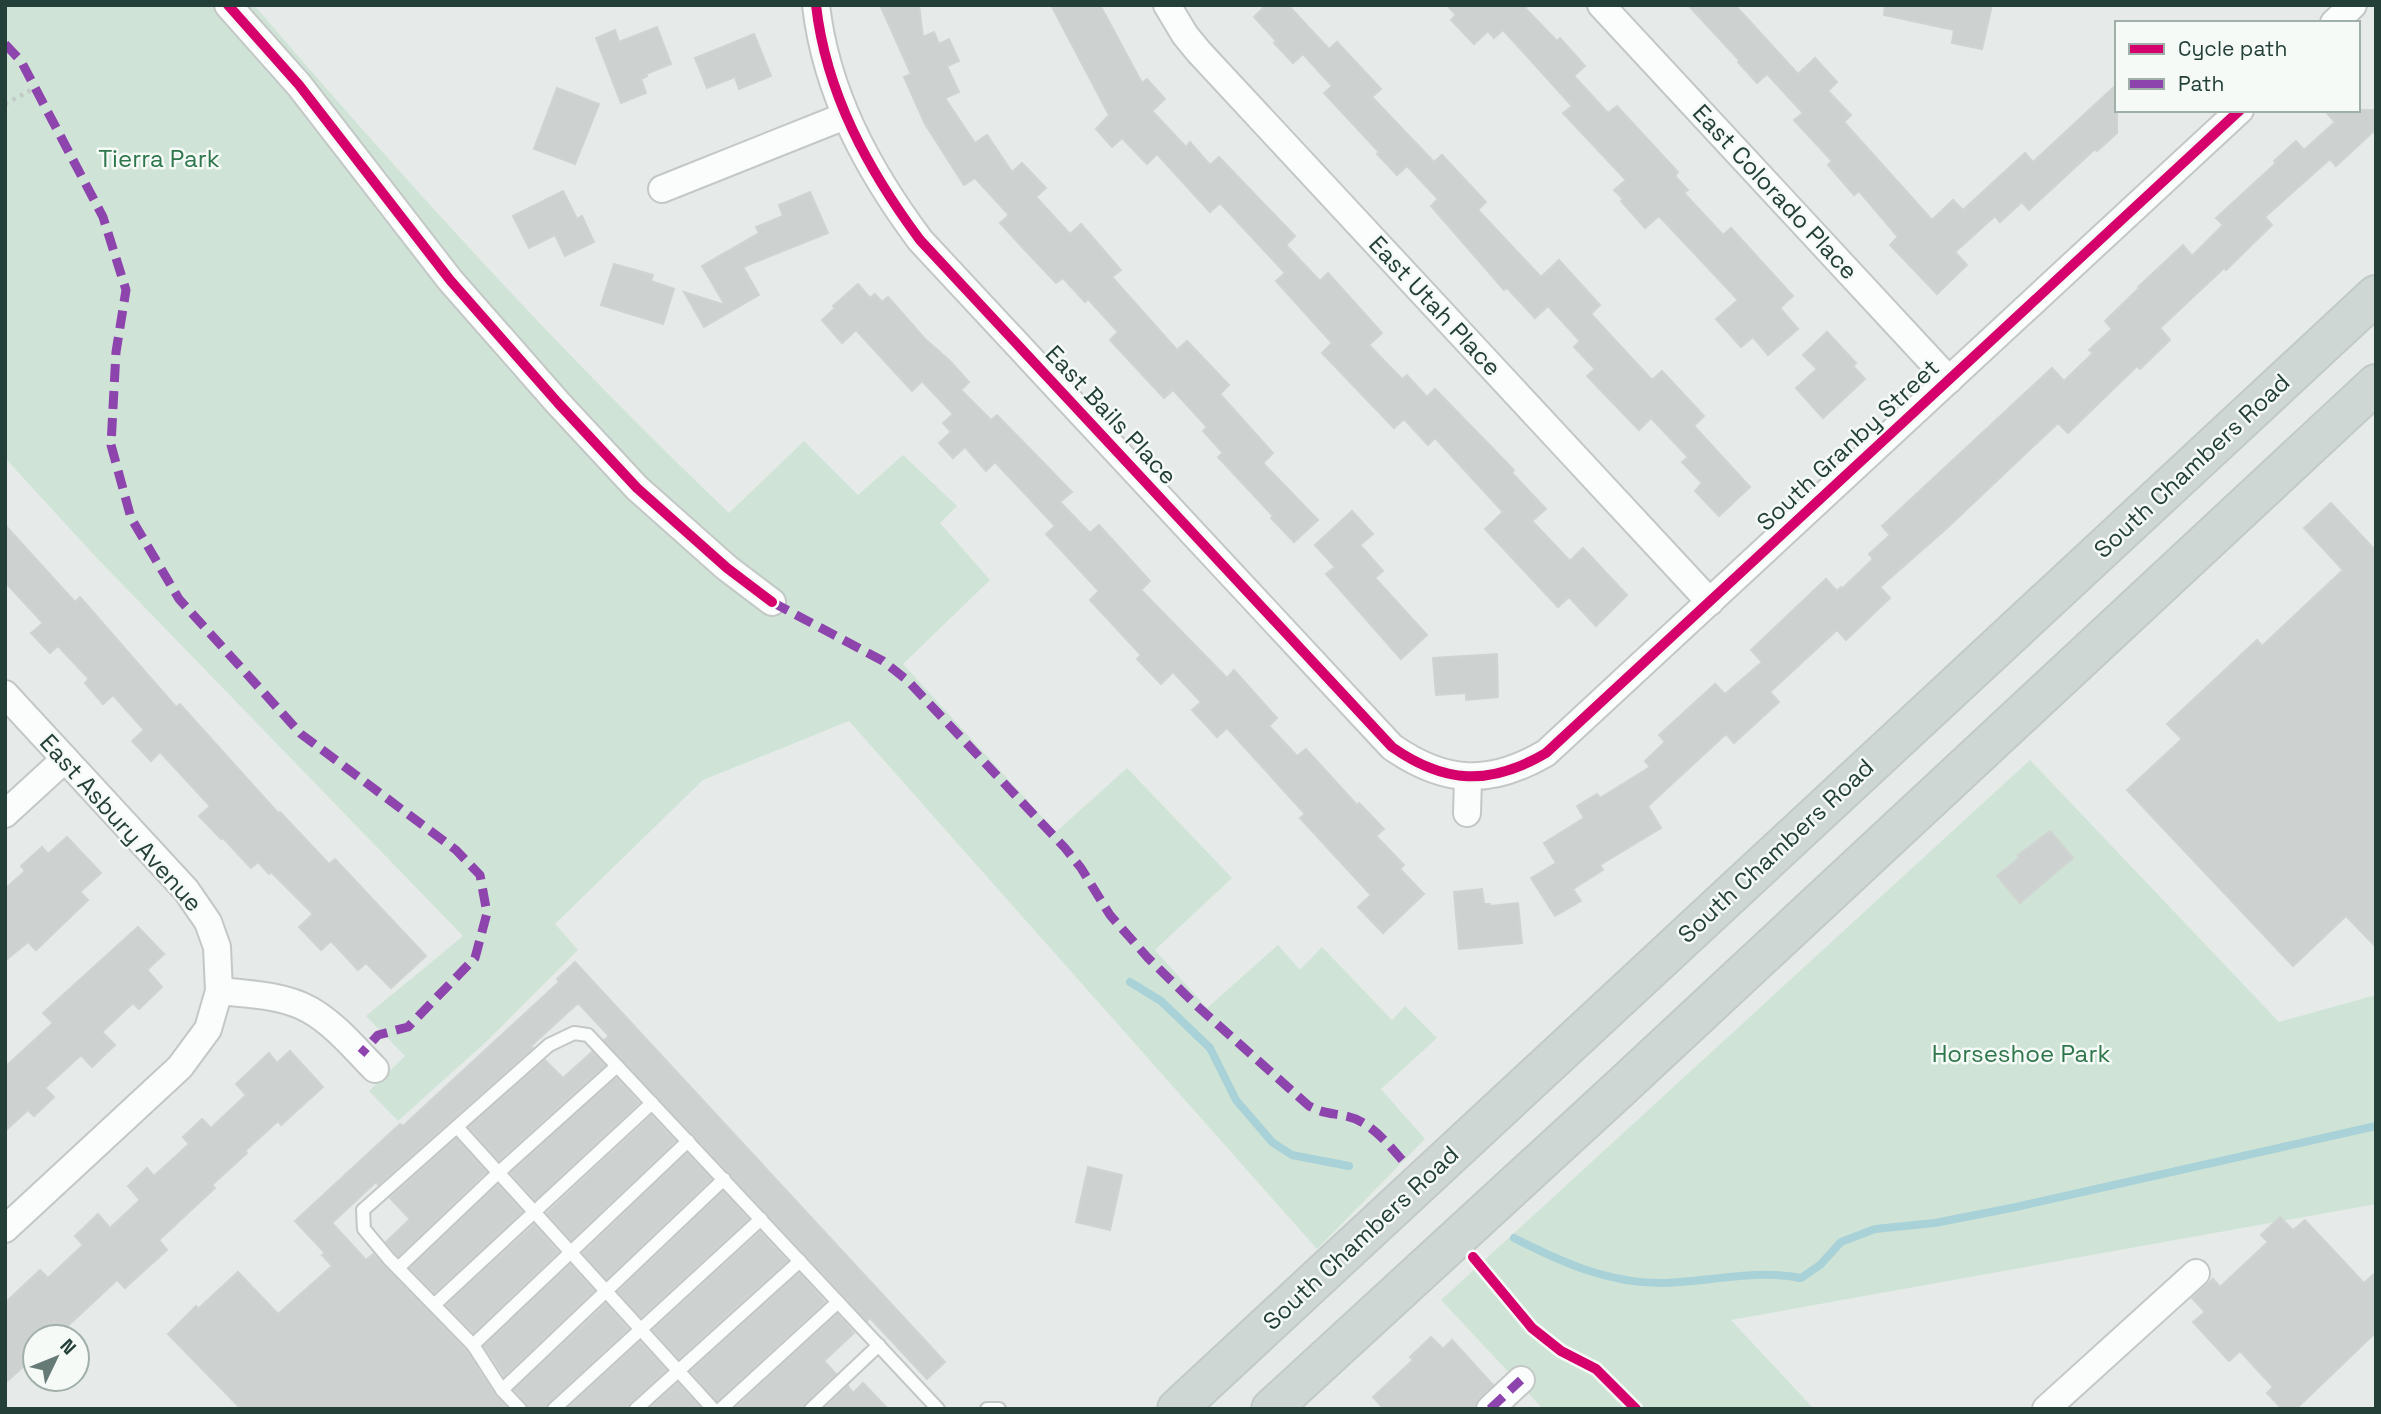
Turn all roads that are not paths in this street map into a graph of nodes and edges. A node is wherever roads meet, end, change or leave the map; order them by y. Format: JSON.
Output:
{"nodes":[{"id":1,"x":228,"y":5,"type":"edge"},
{"id":2,"x":816,"y":5,"type":"edge"},
{"id":3,"x":1167,"y":5,"type":"edge"},
{"id":4,"x":1601,"y":5,"type":"edge"},
{"id":5,"x":2353,"y":5,"type":"edge"},
{"id":6,"x":2336,"y":21,"type":"edge"},
{"id":7,"x":2238,"y":112,"type":"edge"},
{"id":8,"x":845,"y":116,"type":"junction"},
{"id":9,"x":662,"y":189,"type":"dead end"},
{"id":10,"x":2376,"y":295,"type":"edge"},
{"id":11,"x":1949,"y":380,"type":"junction"},
{"id":12,"x":2376,"y":384,"type":"edge"},
{"id":13,"x":772,"y":602,"type":"dead end"},
{"id":14,"x":1710,"y":602,"type":"junction"},
{"id":15,"x":5,"y":694,"type":"edge"},
{"id":16,"x":65,"y":758,"type":"junction"},
{"id":17,"x":1468,"y":778,"type":"junction"},
{"id":18,"x":1467,"y":813,"type":"dead end"},
{"id":19,"x":5,"y":814,"type":"edge"},
{"id":20,"x":219,"y":991,"type":"junction"},
{"id":21,"x":617,"y":1066,"type":"junction"},
{"id":22,"x":375,"y":1069,"type":"dead end"},
{"id":23,"x":652,"y":1103,"type":"junction"},
{"id":24,"x":457,"y":1127,"type":"junction"},
{"id":25,"x":688,"y":1142,"type":"junction"},
{"id":26,"x":498,"y":1173,"type":"junction"},
{"id":27,"x":724,"y":1179,"type":"junction"},
{"id":28,"x":534,"y":1212,"type":"junction"},
{"id":29,"x":761,"y":1219,"type":"junction"},
{"id":30,"x":5,"y":1229,"type":"edge"},
{"id":31,"x":571,"y":1253,"type":"junction"},
{"id":32,"x":800,"y":1261,"type":"junction"},
{"id":33,"x":398,"y":1268,"type":"junction"},
{"id":34,"x":2196,"y":1273,"type":"dead end"},
{"id":35,"x":607,"y":1292,"type":"junction"},
{"id":36,"x":838,"y":1302,"type":"junction"},
{"id":37,"x":434,"y":1305,"type":"junction"},
{"id":38,"x":641,"y":1330,"type":"junction"},
{"id":39,"x":473,"y":1345,"type":"junction"},
{"id":40,"x":879,"y":1345,"type":"junction"},
{"id":41,"x":679,"y":1371,"type":"junction"},
{"id":42,"x":1521,"y":1380,"type":"dead end"},
{"id":43,"x":502,"y":1390,"type":"junction"},
{"id":44,"x":520,"y":1409,"type":"edge"},
{"id":45,"x":554,"y":1409,"type":"edge"},
{"id":46,"x":636,"y":1409,"type":"edge"},
{"id":47,"x":713,"y":1409,"type":"edge"},
{"id":48,"x":721,"y":1409,"type":"edge"},
{"id":49,"x":811,"y":1409,"type":"edge"},
{"id":50,"x":938,"y":1409,"type":"edge"},
{"id":51,"x":987,"y":1409,"type":"edge"},
{"id":52,"x":999,"y":1409,"type":"edge"},
{"id":53,"x":1177,"y":1409,"type":"edge"},
{"id":54,"x":1271,"y":1409,"type":"edge"},
{"id":55,"x":1490,"y":1409,"type":"edge"},
{"id":56,"x":2046,"y":1409,"type":"edge"}],
"edges":[{"from":1,"to":13,"type":"street"},
{"from":2,"to":8,"type":"street","name":"East Bails Place"},
{"from":3,"to":14,"type":"street","name":"East Utah Place"},
{"from":4,"to":11,"type":"street","name":"East Colorado Place"},
{"from":5,"to":6,"type":"street"},
{"from":7,"to":11,"type":"street","name":"South Granby Street"},
{"from":8,"to":9,"type":"street"},
{"from":8,"to":17,"type":"street","name":"East Bails Place"},
{"from":10,"to":53,"type":"main road","name":"South Chambers Road"},
{"from":11,"to":14,"type":"street","name":"South Granby Street"},
{"from":12,"to":54,"type":"main road"},
{"from":14,"to":17,"type":"street","name":"South Granby Street"},
{"from":15,"to":16,"type":"street","name":"East Asbury Avenue"},
{"from":16,"to":19,"type":"street"},
{"from":16,"to":20,"type":"street","name":"East Asbury Avenue"},
{"from":17,"to":18,"type":"street"},
{"from":20,"to":22,"type":"street"},
{"from":20,"to":30,"type":"street","name":"East Asbury Avenue"},
{"from":21,"to":23,"type":"lane"},
{"from":21,"to":24,"type":"lane"},
{"from":21,"to":26,"type":"lane"},
{"from":23,"to":25,"type":"lane"},
{"from":23,"to":28,"type":"lane"},
{"from":24,"to":26,"type":"lane"},
{"from":24,"to":33,"type":"lane"},
{"from":25,"to":27,"type":"lane"},
{"from":25,"to":31,"type":"lane"},
{"from":26,"to":28,"type":"lane"},
{"from":26,"to":33,"type":"lane"},
{"from":27,"to":29,"type":"lane"},
{"from":27,"to":35,"type":"lane"},
{"from":28,"to":31,"type":"lane"},
{"from":28,"to":37,"type":"lane"},
{"from":29,"to":32,"type":"lane"},
{"from":29,"to":38,"type":"lane"},
{"from":31,"to":35,"type":"lane"},
{"from":31,"to":39,"type":"lane"},
{"from":32,"to":36,"type":"lane"},
{"from":32,"to":41,"type":"lane"},
{"from":33,"to":37,"type":"lane"},
{"from":34,"to":56,"type":"street"},
{"from":35,"to":38,"type":"lane"},
{"from":35,"to":43,"type":"lane"},
{"from":36,"to":40,"type":"lane"},
{"from":36,"to":48,"type":"lane"},
{"from":37,"to":39,"type":"lane"},
{"from":38,"to":41,"type":"lane"},
{"from":38,"to":45,"type":"lane"},
{"from":39,"to":43,"type":"lane"},
{"from":40,"to":49,"type":"lane"},
{"from":40,"to":50,"type":"lane"},
{"from":41,"to":46,"type":"lane"},
{"from":41,"to":47,"type":"lane"},
{"from":42,"to":55,"type":"street"},
{"from":43,"to":44,"type":"lane"},
{"from":51,"to":52,"type":"lane"}]}
